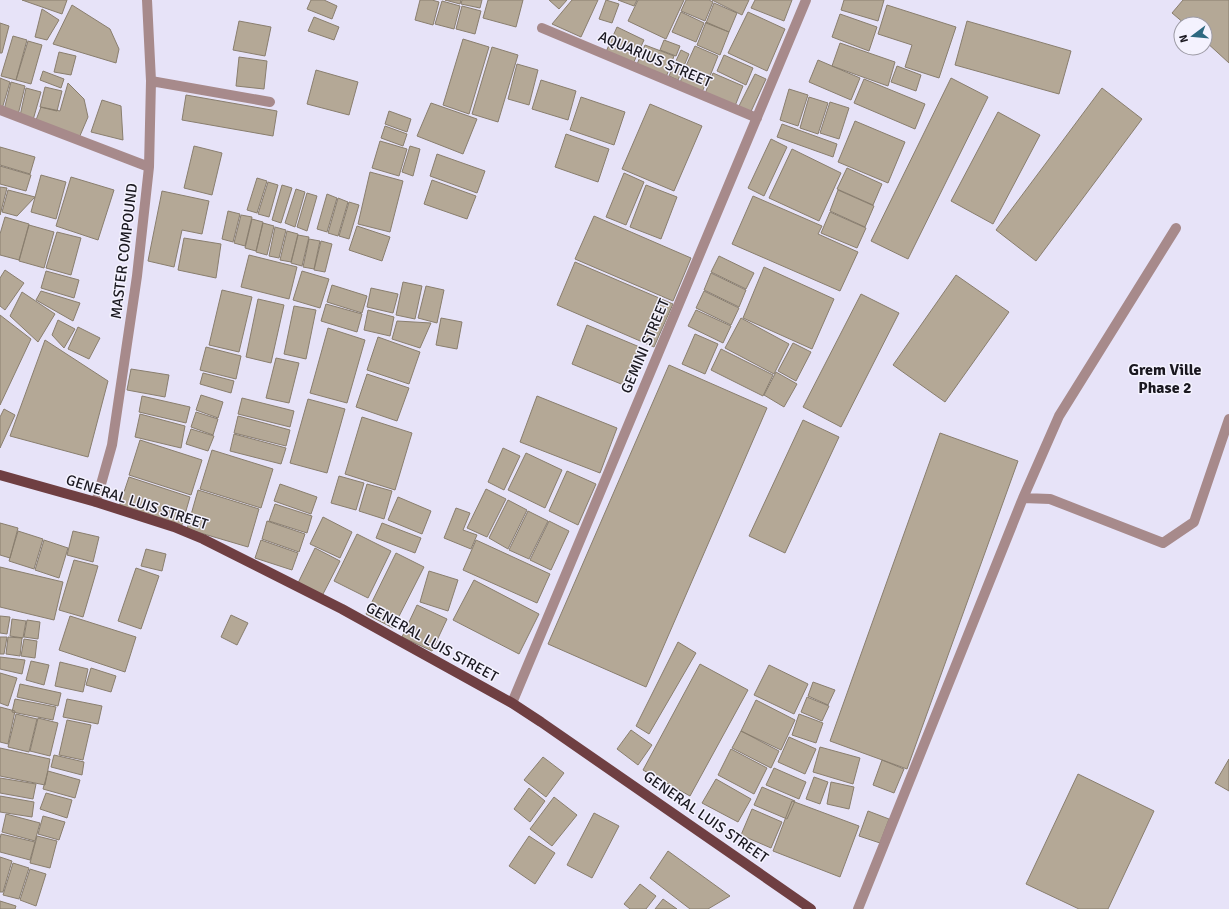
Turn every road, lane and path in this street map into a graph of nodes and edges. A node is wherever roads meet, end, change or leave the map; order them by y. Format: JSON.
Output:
{"nodes":[{"id":1,"x":147,"y":0,"type":"edge"},
{"id":2,"x":806,"y":0,"type":"edge"},
{"id":3,"x":542,"y":28,"type":"dead end"},
{"id":4,"x":151,"y":81,"type":"junction"},
{"id":5,"x":270,"y":102,"type":"dead end"},
{"id":6,"x":0,"y":110,"type":"edge"},
{"id":7,"x":757,"y":118,"type":"junction"},
{"id":8,"x":149,"y":167,"type":"junction"},
{"id":9,"x":1176,"y":228,"type":"dead end"},
{"id":10,"x":1229,"y":419,"type":"edge"},
{"id":11,"x":0,"y":475,"type":"edge"},
{"id":12,"x":1023,"y":498,"type":"junction"},
{"id":13,"x":96,"y":502,"type":"junction"},
{"id":14,"x":512,"y":703,"type":"junction"},
{"id":15,"x":811,"y":909,"type":"edge"},
{"id":16,"x":858,"y":909,"type":"edge"}],
"edges":[{"from":1,"to":4,"type":"street","name":"MASTER COMPOUND"},
{"from":2,"to":7,"type":"street","name":"GEMINI STREET"},
{"from":3,"to":7,"type":"street","name":"AQUARIUS STREET"},
{"from":4,"to":5,"type":"street"},
{"from":4,"to":8,"type":"street","name":"MASTER COMPOUND"},
{"from":6,"to":8,"type":"street"},
{"from":7,"to":14,"type":"street","name":"GEMINI STREET"},
{"from":8,"to":13,"type":"street","name":"MASTER COMPOUND"},
{"from":9,"to":12,"type":"street"},
{"from":10,"to":12,"type":"street"},
{"from":11,"to":13,"type":"main road","name":"GENERAL LUIS STREET"},
{"from":12,"to":16,"type":"street"},
{"from":13,"to":14,"type":"main road","name":"GENERAL LUIS STREET"},
{"from":14,"to":15,"type":"main road","name":"GENERAL LUIS STREET"}]}
